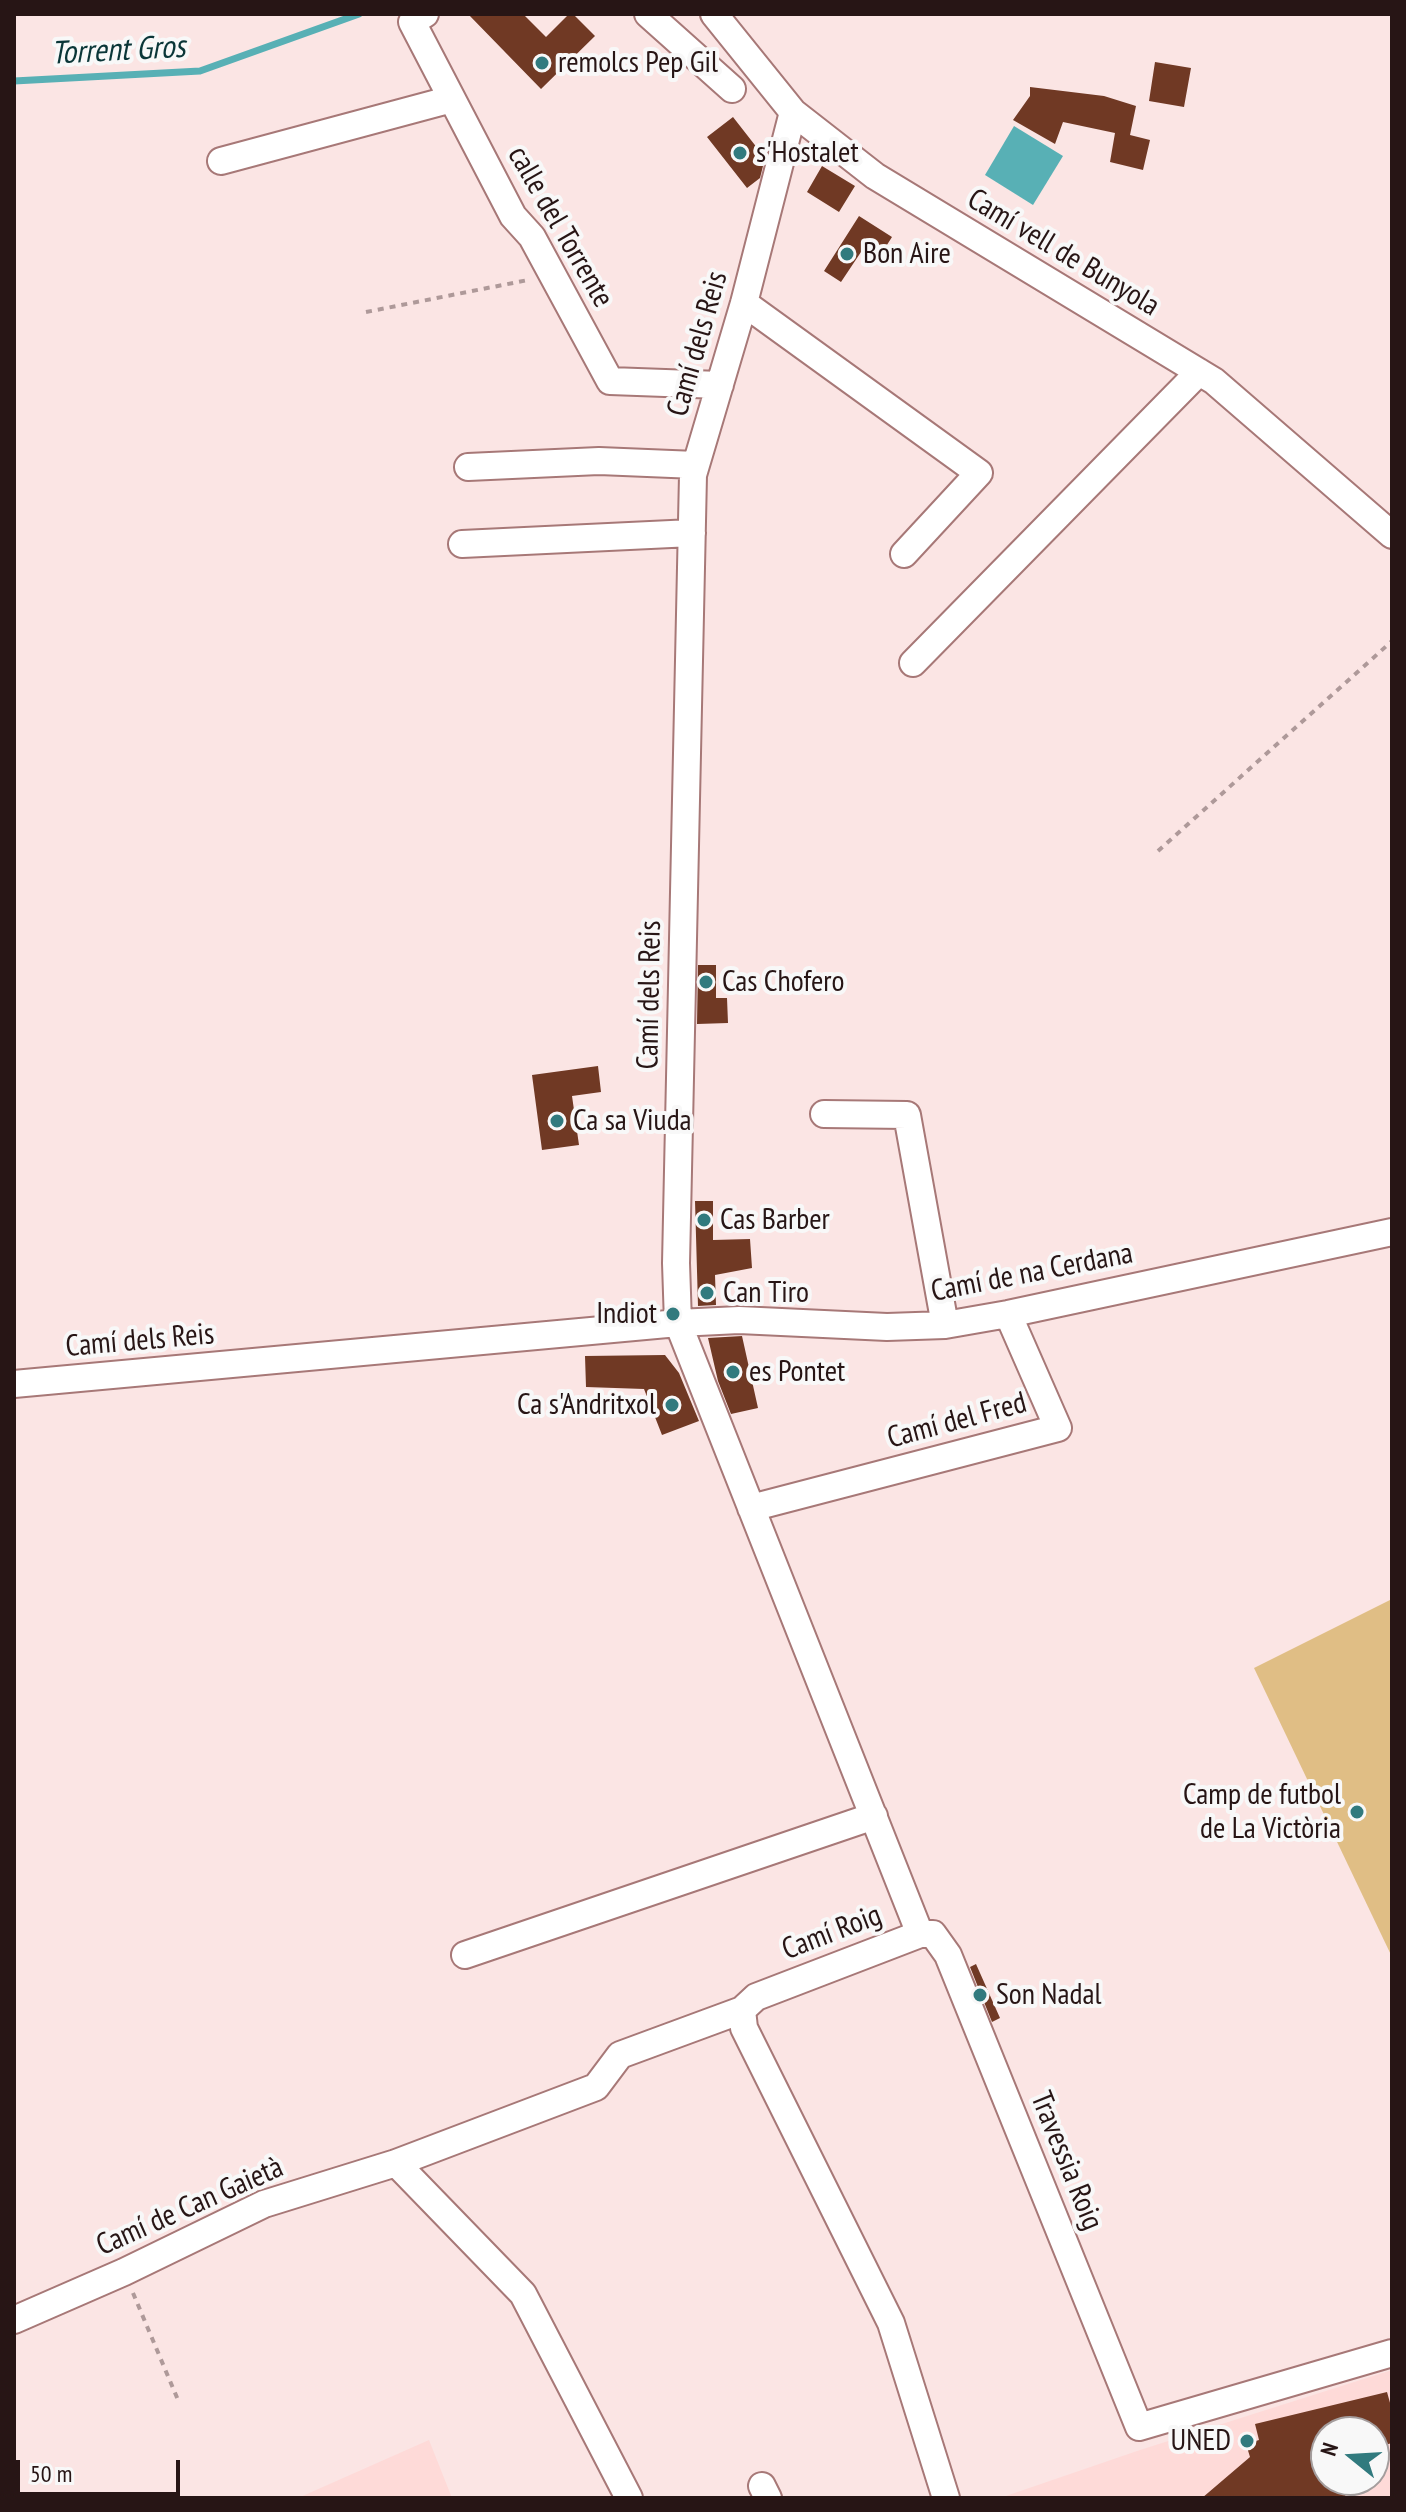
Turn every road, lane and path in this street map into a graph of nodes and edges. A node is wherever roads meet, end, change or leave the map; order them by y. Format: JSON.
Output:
{"nodes":[{"id":1,"x":425,"y":14,"type":"edge"},
{"id":2,"x":648,"y":14,"type":"edge"},
{"id":3,"x":714,"y":14,"type":"edge"},
{"id":4,"x":732,"y":89,"type":"dead end"},
{"id":5,"x":452,"y":99,"type":"junction"},
{"id":6,"x":793,"y":112,"type":"junction"},
{"id":7,"x":221,"y":161,"type":"dead end"},
{"id":8,"x":553,"y":276,"type":"junction"},
{"id":9,"x":744,"y":303,"type":"junction"},
{"id":10,"x":366,"y":312,"type":"dead end"},
{"id":11,"x":1199,"y":372,"type":"junction"},
{"id":12,"x":720,"y":385,"type":"junction"},
{"id":13,"x":696,"y":465,"type":"junction"},
{"id":14,"x":468,"y":467,"type":"dead end"},
{"id":15,"x":692,"y":533,"type":"junction"},
{"id":16,"x":1392,"y":535,"type":"edge"},
{"id":17,"x":462,"y":544,"type":"dead end"},
{"id":18,"x":904,"y":554,"type":"dead end"},
{"id":19,"x":1392,"y":641,"type":"edge"},
{"id":20,"x":913,"y":663,"type":"dead end"},
{"id":21,"x":1158,"y":851,"type":"dead end"},
{"id":22,"x":824,"y":1114,"type":"dead end"},
{"id":23,"x":1392,"y":1232,"type":"edge"},
{"id":24,"x":1008,"y":1314,"type":"junction"},
{"id":25,"x":678,"y":1323,"type":"junction"},
{"id":26,"x":945,"y":1325,"type":"junction"},
{"id":27,"x":14,"y":1384,"type":"edge"},
{"id":28,"x":751,"y":1508,"type":"junction"},
{"id":29,"x":874,"y":1816,"type":"junction"},
{"id":30,"x":920,"y":1934,"type":"junction"},
{"id":31,"x":465,"y":1955,"type":"dead end"},
{"id":32,"x":742,"y":2010,"type":"junction"},
{"id":33,"x":396,"y":2163,"type":"junction"},
{"id":34,"x":124,"y":2272,"type":"junction"},
{"id":35,"x":14,"y":2320,"type":"edge"},
{"id":36,"x":1392,"y":2353,"type":"edge"},
{"id":37,"x":178,"y":2400,"type":"dead end"},
{"id":38,"x":624,"y":2497,"type":"edge"},
{"id":39,"x":946,"y":2498,"type":"edge"}],
"edges":[{"from":1,"to":5,"type":"street","name":"calle del Torrente"},
{"from":2,"to":4,"type":"street"},
{"from":3,"to":6,"type":"street","name":"Camí vell de Bunyola"},
{"from":5,"to":7,"type":"street"},
{"from":5,"to":8,"type":"street","name":"calle del Torrente"},
{"from":6,"to":9,"type":"street","name":"Camí dels Reis"},
{"from":6,"to":11,"type":"street","name":"Camí vell de Bunyola"},
{"from":8,"to":10,"type":"path"},
{"from":8,"to":12,"type":"street","name":"calle del Torrente"},
{"from":9,"to":12,"type":"street","name":"Camí dels Reis"},
{"from":9,"to":18,"type":"street"},
{"from":11,"to":16,"type":"street","name":"Camí vell de Bunyola"},
{"from":11,"to":20,"type":"street"},
{"from":12,"to":13,"type":"street","name":"Camí dels Reis"},
{"from":13,"to":14,"type":"street"},
{"from":13,"to":15,"type":"street","name":"Camí dels Reis"},
{"from":15,"to":17,"type":"street"},
{"from":15,"to":25,"type":"street","name":"Camí dels Reis"},
{"from":19,"to":21,"type":"path"},
{"from":22,"to":26,"type":"street"},
{"from":23,"to":24,"type":"street","name":"Camí de na Cerdana"},
{"from":24,"to":26,"type":"street","name":"Camí de na Cerdana"},
{"from":24,"to":28,"type":"street","name":"Camí del Fred"},
{"from":25,"to":26,"type":"street","name":"Camí de na Cerdana"},
{"from":25,"to":27,"type":"street","name":"Camí dels Reis"},
{"from":25,"to":28,"type":"street","name":"Camí Roig"},
{"from":28,"to":29,"type":"street","name":"Camí Roig"},
{"from":29,"to":30,"type":"street","name":"Camí Roig"},
{"from":29,"to":31,"type":"street"},
{"from":30,"to":32,"type":"street","name":"Camí Roig"},
{"from":30,"to":36,"type":"street","name":"Travessia Roig"},
{"from":32,"to":33,"type":"street","name":"Camí Roig"},
{"from":32,"to":39,"type":"street"},
{"from":33,"to":34,"type":"street","name":"Camí de Can Gaietà"},
{"from":33,"to":38,"type":"street"},
{"from":34,"to":35,"type":"street","name":"Camí de Can Gaietà"},
{"from":34,"to":37,"type":"path"}]}
